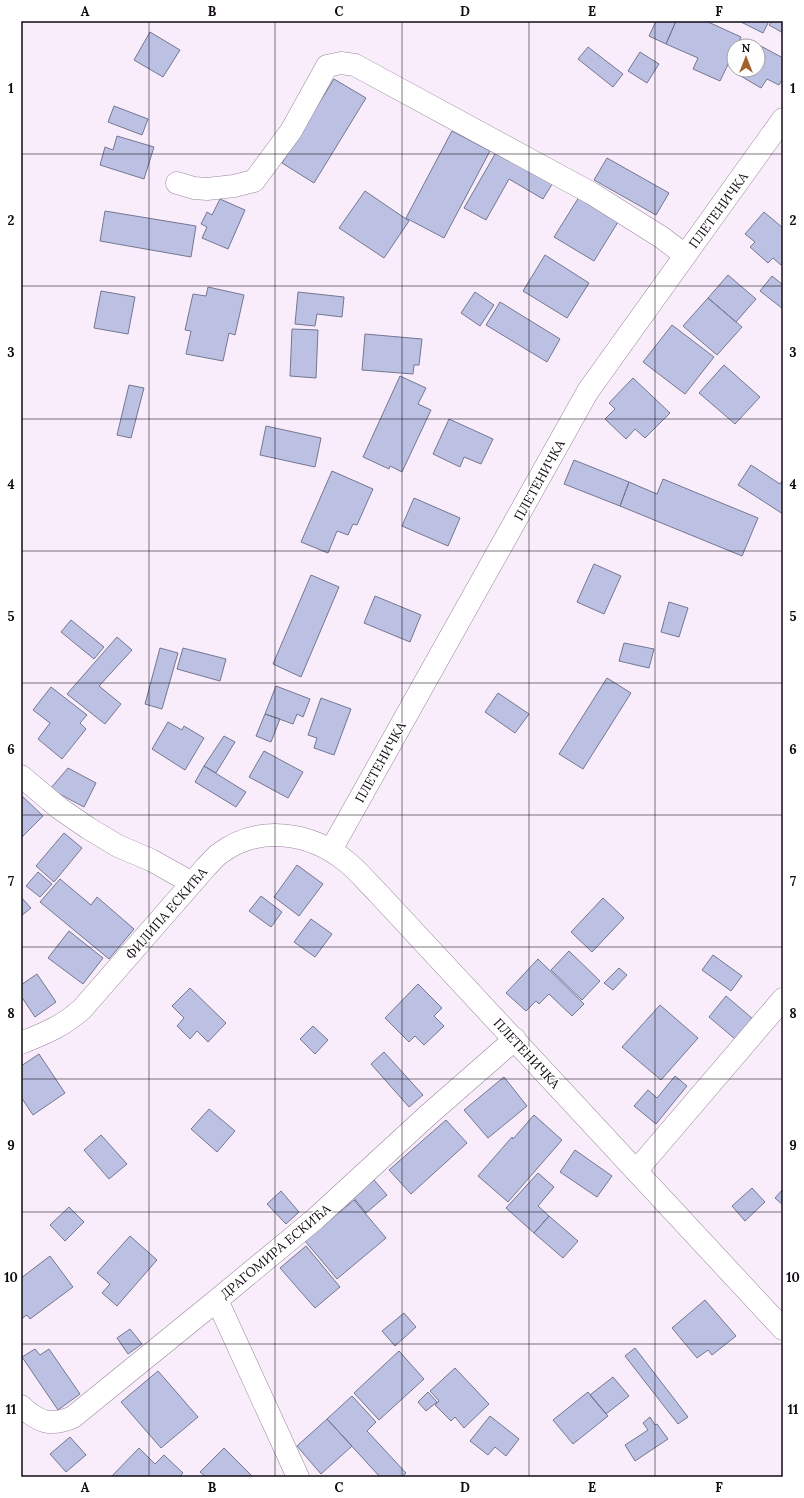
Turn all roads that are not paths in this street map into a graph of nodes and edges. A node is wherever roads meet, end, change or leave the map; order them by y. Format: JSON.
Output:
{"nodes":[{"id":1,"x":783,"y":119,"type":"edge"},
{"id":2,"x":177,"y":183,"type":"dead end"},
{"id":3,"x":685,"y":256,"type":"junction"},
{"id":4,"x":21,"y":776,"type":"edge"},
{"id":5,"x":331,"y":850,"type":"junction"},
{"id":6,"x":192,"y":883,"type":"junction"},
{"id":7,"x":783,"y":999,"type":"edge"},
{"id":8,"x":515,"y":1040,"type":"junction"},
{"id":9,"x":21,"y":1043,"type":"edge"},
{"id":10,"x":636,"y":1171,"type":"junction"},
{"id":11,"x":217,"y":1300,"type":"junction"},
{"id":12,"x":783,"y":1329,"type":"edge"},
{"id":13,"x":21,"y":1406,"type":"edge"},
{"id":14,"x":298,"y":1477,"type":"edge"}],
"edges":[{"from":1,"to":3,"type":"street","name":"ПЛЕТЕНИЧКА"},
{"from":2,"to":3,"type":"street"},
{"from":3,"to":5,"type":"street","name":"ПЛЕТЕНИЧКА"},
{"from":4,"to":6,"type":"street"},
{"from":5,"to":6,"type":"street","name":"ФИЛИПА ЕСКИЋА"},
{"from":5,"to":8,"type":"street","name":"ПЛЕТЕНИЧКА"},
{"from":6,"to":9,"type":"street","name":"ФИЛИПА ЕСКИЋА"},
{"from":7,"to":10,"type":"street"},
{"from":8,"to":10,"type":"street","name":"ПЛЕТЕНИЧКА"},
{"from":8,"to":11,"type":"street","name":"ДРАГОМИРА ЕСКИЋА"},
{"from":10,"to":12,"type":"street","name":"ПЛЕТЕНИЧКА"},
{"from":11,"to":13,"type":"street","name":"ДРАГОМИРА ЕСКИЋА"},
{"from":11,"to":14,"type":"street"}]}
